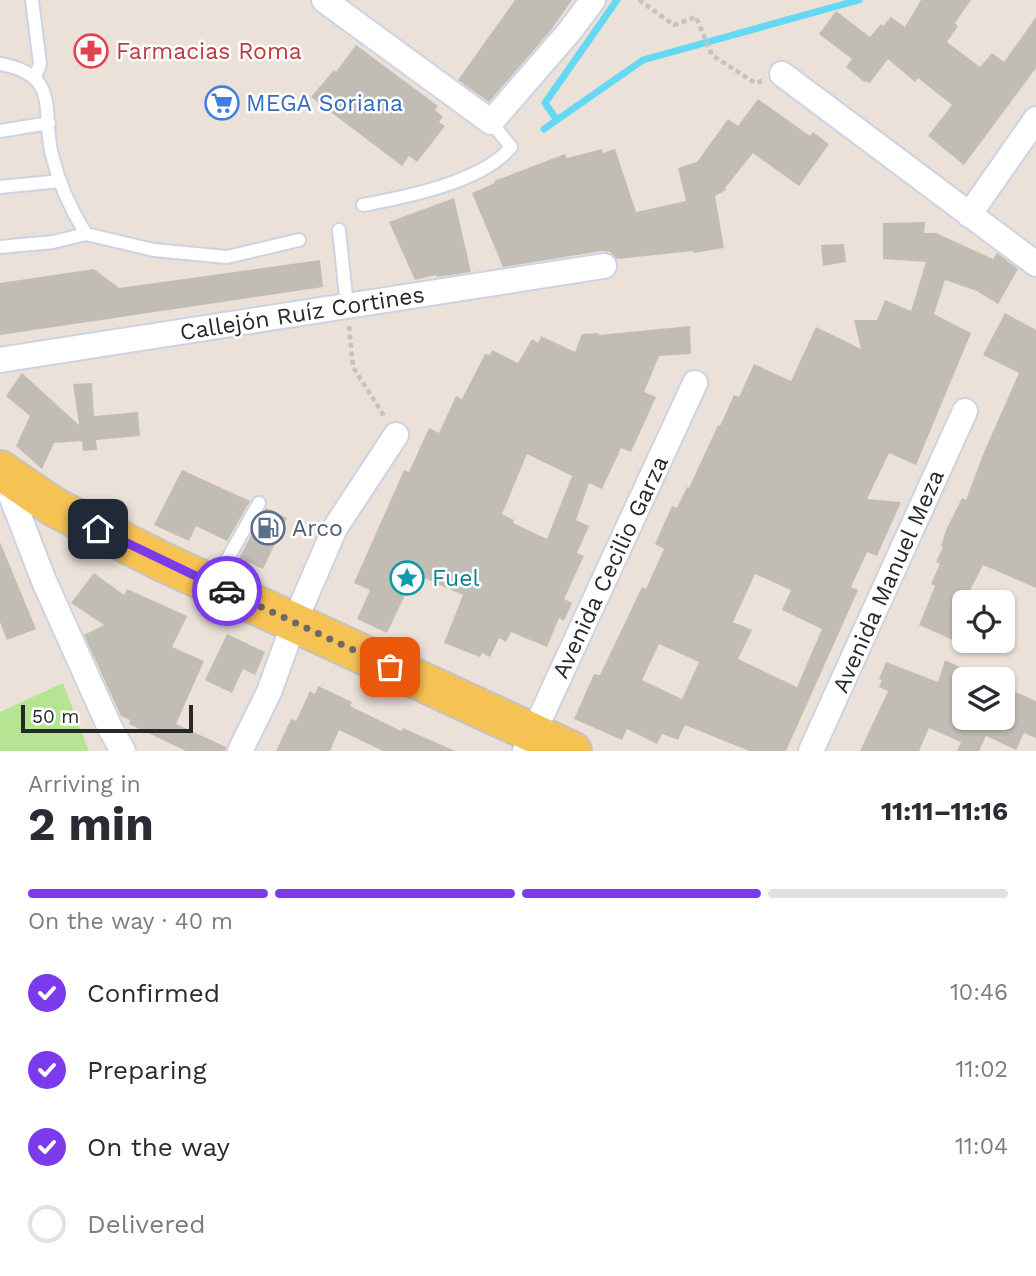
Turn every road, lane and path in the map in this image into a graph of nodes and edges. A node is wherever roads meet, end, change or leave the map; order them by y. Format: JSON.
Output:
{"nodes":[{"id":1,"x":32,"y":0,"type":"edge"},
{"id":2,"x":324,"y":0,"type":"edge"},
{"id":3,"x":593,"y":0,"type":"edge"},
{"id":4,"x":639,"y":0,"type":"edge"},
{"id":5,"x":0,"y":64,"type":"edge"},
{"id":6,"x":782,"y":74,"type":"joint"},
{"id":7,"x":36,"y":78,"type":"junction"},
{"id":8,"x":1036,"y":119,"type":"edge"},
{"id":9,"x":491,"y":122,"type":"junction"},
{"id":10,"x":49,"y":123,"type":"junction"},
{"id":11,"x":0,"y":131,"type":"edge"},
{"id":12,"x":60,"y":181,"type":"junction"},
{"id":13,"x":0,"y":187,"type":"edge"},
{"id":14,"x":363,"y":205,"type":"dead end"},
{"id":15,"x":969,"y":215,"type":"junction"},
{"id":16,"x":339,"y":230,"type":"dead end"},
{"id":17,"x":86,"y":234,"type":"junction"},
{"id":18,"x":299,"y":240,"type":"dead end"},
{"id":19,"x":0,"y":247,"type":"edge"},
{"id":20,"x":1036,"y":264,"type":"edge"},
{"id":21,"x":604,"y":266,"type":"dead end"},
{"id":22,"x":347,"y":306,"type":"junction"},
{"id":23,"x":0,"y":360,"type":"edge"},
{"id":24,"x":695,"y":383,"type":"dead end"},
{"id":25,"x":965,"y":411,"type":"dead end"},
{"id":26,"x":396,"y":435,"type":"joint"},
{"id":27,"x":1,"y":471,"type":"edge"},
{"id":28,"x":259,"y":503,"type":"dead end"},
{"id":29,"x":213,"y":585,"type":"junction"},
{"id":30,"x":294,"y":623,"type":"junction"},
{"id":31,"x":529,"y":742,"type":"edge"},
{"id":32,"x":122,"y":751,"type":"edge"},
{"id":33,"x":240,"y":751,"type":"edge"},
{"id":34,"x":572,"y":751,"type":"edge"},
{"id":35,"x":811,"y":751,"type":"edge"}],
"edges":[{"from":1,"to":7,"type":"lane"},
{"from":2,"to":9,"type":"street"},
{"from":3,"to":9,"type":"street"},
{"from":4,"to":6,"type":"path"},
{"from":5,"to":7,"type":"lane"},
{"from":6,"to":15,"type":"street"},
{"from":7,"to":10,"type":"lane"},
{"from":8,"to":15,"type":"street"},
{"from":9,"to":14,"type":"lane"},
{"from":10,"to":11,"type":"lane"},
{"from":10,"to":12,"type":"lane"},
{"from":12,"to":13,"type":"lane"},
{"from":12,"to":17,"type":"lane"},
{"from":15,"to":20,"type":"street"},
{"from":16,"to":22,"type":"lane"},
{"from":17,"to":18,"type":"lane"},
{"from":17,"to":19,"type":"lane"},
{"from":21,"to":22,"type":"street","name":"Callejón Ruíz Cortines"},
{"from":22,"to":23,"type":"street","name":"Callejón Ruíz Cortines"},
{"from":22,"to":26,"type":"path"},
{"from":24,"to":31,"type":"street","name":"Avenida Cecilio Garza"},
{"from":25,"to":35,"type":"street","name":"Avenida Manuel Meza"},
{"from":26,"to":30,"type":"street"},
{"from":27,"to":29,"type":"main road"},
{"from":27,"to":32,"type":"street"},
{"from":28,"to":29,"type":"lane"},
{"from":29,"to":30,"type":"main road"},
{"from":30,"to":31,"type":"main road"},
{"from":30,"to":33,"type":"street"},
{"from":31,"to":34,"type":"main road"}]}
